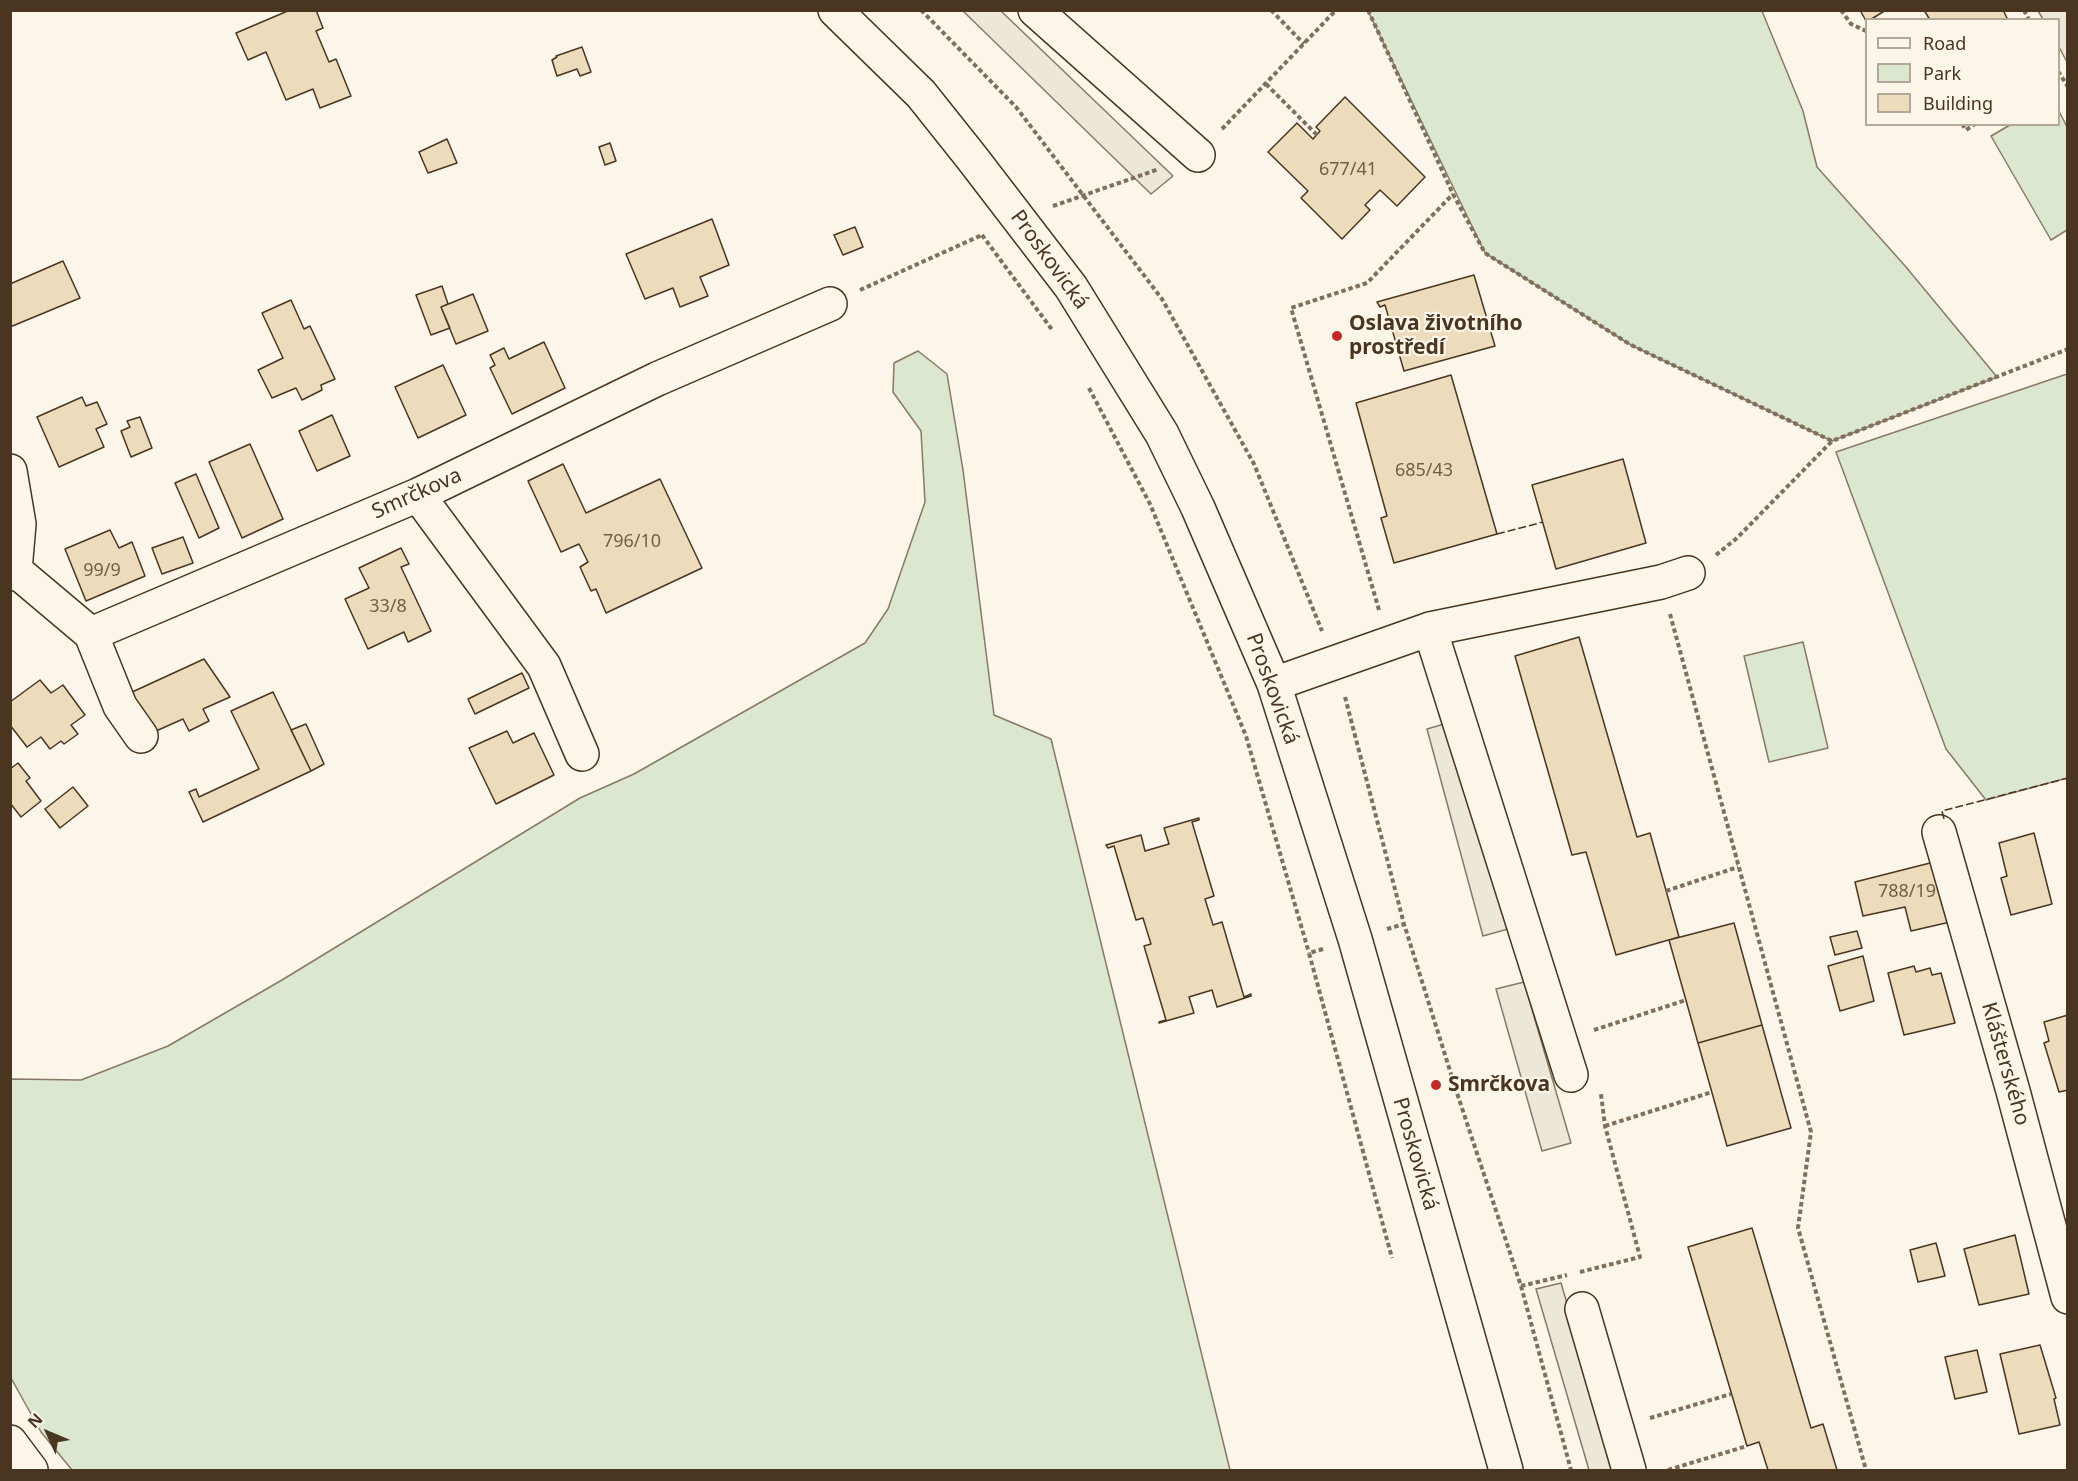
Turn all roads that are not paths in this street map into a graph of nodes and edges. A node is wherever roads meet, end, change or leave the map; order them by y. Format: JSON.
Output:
{"nodes":[{"id":1,"x":835,"y":10,"type":"edge"},
{"id":2,"x":1035,"y":10,"type":"edge"},
{"id":3,"x":1198,"y":155,"type":"road end"},
{"id":4,"x":830,"y":304,"type":"road end"},
{"id":5,"x":10,"y":471,"type":"edge"},
{"id":6,"x":418,"y":495,"type":"junction"},
{"id":7,"x":13,"y":572,"type":"edge"},
{"id":8,"x":1674,"y":577,"type":"road end"},
{"id":9,"x":1430,"y":629,"type":"junction"},
{"id":10,"x":91,"y":634,"type":"junction"},
{"id":11,"x":1274,"y":684,"type":"junction"},
{"id":12,"x":141,"y":736,"type":"dead end"},
{"id":13,"x":582,"y":754,"type":"dead end"},
{"id":14,"x":1939,"y":832,"type":"dead end"},
{"id":15,"x":1571,"y":1075,"type":"dead end"},
{"id":16,"x":2067,"y":1297,"type":"edge"},
{"id":17,"x":1582,"y":1309,"type":"dead end"},
{"id":18,"x":10,"y":1442,"type":"edge"},
{"id":19,"x":31,"y":1470,"type":"edge"},
{"id":20,"x":1506,"y":1470,"type":"edge"},
{"id":21,"x":1629,"y":1470,"type":"edge"}],
"edges":[{"from":1,"to":11,"type":"street","name":"Proskovická"},
{"from":2,"to":3,"type":"street"},
{"from":4,"to":6,"type":"street","name":"Smrčkova"},
{"from":5,"to":7,"type":"street"},
{"from":6,"to":10,"type":"street","name":"Smrčkova"},
{"from":6,"to":13,"type":"street"},
{"from":7,"to":10,"type":"street"},
{"from":8,"to":9,"type":"street"},
{"from":9,"to":11,"type":"street"},
{"from":9,"to":15,"type":"street"},
{"from":10,"to":12,"type":"street"},
{"from":11,"to":20,"type":"street","name":"Proskovická"},
{"from":14,"to":16,"type":"street","name":"Klášterského"},
{"from":17,"to":21,"type":"street"},
{"from":18,"to":19,"type":"street"}]}
